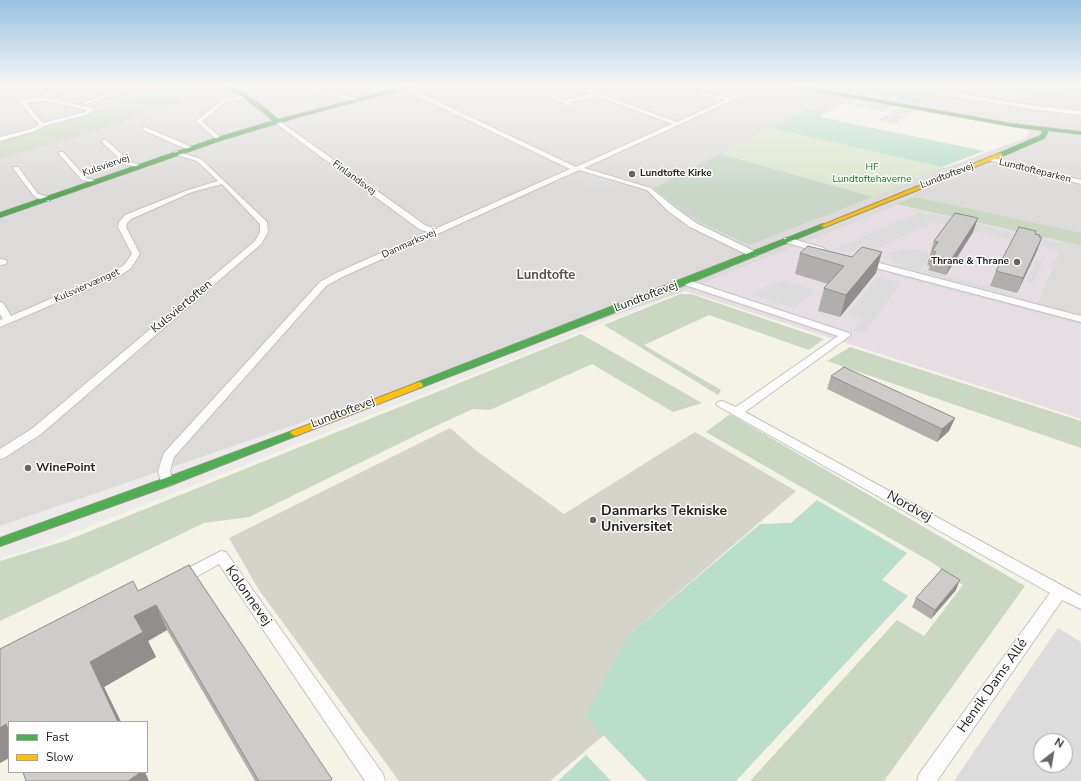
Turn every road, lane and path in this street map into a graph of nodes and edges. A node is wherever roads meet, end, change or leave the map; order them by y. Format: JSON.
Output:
{"nodes":[{"id":1,"x":39,"y":121,"type":"edge"},
{"id":2,"x":55,"y":121,"type":"edge"},
{"id":3,"x":199,"y":121,"type":"edge"},
{"id":4,"x":275,"y":121,"type":"edge"},
{"id":5,"x":276,"y":121,"type":"edge"},
{"id":6,"x":476,"y":121,"type":"edge"},
{"id":7,"x":670,"y":121,"type":"edge"},
{"id":8,"x":683,"y":121,"type":"edge"},
{"id":9,"x":993,"y":121,"type":"edge"},
{"id":10,"x":677,"y":124,"type":"junction"},
{"id":11,"x":42,"y":125,"type":"junction"},
{"id":12,"x":145,"y":128,"type":"dead end"},
{"id":13,"x":1044,"y":129,"type":"junction"},
{"id":14,"x":1081,"y":133,"type":"edge"},
{"id":15,"x":2,"y":137,"type":"edge"},
{"id":16,"x":219,"y":139,"type":"junction"},
{"id":17,"x":104,"y":141,"type":"dead end"},
{"id":18,"x":190,"y":148,"type":"junction"},
{"id":19,"x":60,"y":153,"type":"dead end"},
{"id":20,"x":176,"y":153,"type":"junction"},
{"id":21,"x":990,"y":159,"type":"junction"},
{"id":22,"x":138,"y":166,"type":"junction"},
{"id":23,"x":16,"y":168,"type":"dead end"},
{"id":24,"x":576,"y":168,"type":"junction"},
{"id":25,"x":94,"y":182,"type":"junction"},
{"id":26,"x":223,"y":182,"type":"junction"},
{"id":27,"x":1081,"y":182,"type":"edge"},
{"id":28,"x":46,"y":199,"type":"junction"},
{"id":29,"x":0,"y":215,"type":"edge"},
{"id":30,"x":434,"y":232,"type":"junction"},
{"id":31,"x":787,"y":240,"type":"junction"},
{"id":32,"x":829,"y":252,"type":"edge"},
{"id":33,"x":754,"y":254,"type":"junction"},
{"id":34,"x":854,"y":259,"type":"edge"},
{"id":35,"x":685,"y":282,"type":"junction"},
{"id":36,"x":0,"y":305,"type":"edge"},
{"id":37,"x":1081,"y":319,"type":"edge"},
{"id":38,"x":5,"y":322,"type":"edge"},
{"id":39,"x":722,"y":404,"type":"dead end"},
{"id":40,"x":737,"y":412,"type":"junction"},
{"id":41,"x":0,"y":455,"type":"edge"},
{"id":42,"x":167,"y":482,"type":"junction"},
{"id":43,"x":0,"y":542,"type":"edge"},
{"id":44,"x":169,"y":585,"type":"edge"},
{"id":45,"x":1060,"y":591,"type":"junction"},
{"id":46,"x":1081,"y":603,"type":"edge"},
{"id":47,"x":376,"y":781,"type":"edge"},
{"id":48,"x":926,"y":781,"type":"edge"}],
"edges":[{"from":1,"to":11,"type":"street"},
{"from":2,"to":11,"type":"street"},
{"from":3,"to":16,"type":"street"},
{"from":4,"to":16,"type":"street","name":"Kulsviervej"},
{"from":5,"to":30,"type":"street","name":"Finlandsvej"},
{"from":6,"to":24,"type":"street"},
{"from":7,"to":10,"type":"street"},
{"from":8,"to":10,"type":"street","name":"Danmarksvej"},
{"from":9,"to":13,"type":"street"},
{"from":10,"to":24,"type":"street","name":"Danmarksvej"},
{"from":11,"to":15,"type":"street"},
{"from":12,"to":18,"type":"street"},
{"from":13,"to":14,"type":"street"},
{"from":13,"to":21,"type":"street","name":"Lundtoftevej"},
{"from":16,"to":18,"type":"street","name":"Kulsviervej"},
{"from":17,"to":22,"type":"street"},
{"from":18,"to":20,"type":"street","name":"Kulsviervej"},
{"from":19,"to":25,"type":"street"},
{"from":20,"to":22,"type":"street","name":"Kulsviervej"},
{"from":20,"to":26,"type":"street","name":"Kulsviertoften"},
{"from":21,"to":27,"type":"street","name":"Lundtofteparken"},
{"from":21,"to":31,"type":"street","name":"Lundtoftevej"},
{"from":22,"to":25,"type":"street","name":"Kulsviervej"},
{"from":23,"to":28,"type":"street"},
{"from":24,"to":30,"type":"street","name":"Danmarksvej"},
{"from":24,"to":33,"type":"street"},
{"from":25,"to":28,"type":"street","name":"Kulsviervej"},
{"from":26,"to":38,"type":"street","name":"Kulsviervænget"},
{"from":26,"to":41,"type":"street","name":"Kulsviertoften"},
{"from":28,"to":29,"type":"street","name":"Kulsviervej"},
{"from":30,"to":42,"type":"street","name":"Danmarksvej"},
{"from":31,"to":32,"type":"street"},
{"from":31,"to":33,"type":"street","name":"Lundtoftevej"},
{"from":33,"to":35,"type":"street","name":"Lundtoftevej"},
{"from":34,"to":37,"type":"street"},
{"from":35,"to":40,"type":"street","name":"Lundtoftevej"},
{"from":35,"to":42,"type":"street","name":"Lundtoftevej"},
{"from":36,"to":38,"type":"street","name":"Kulsviervænget"},
{"from":39,"to":40,"type":"street","name":"Nordvej"},
{"from":40,"to":45,"type":"street","name":"Nordvej"},
{"from":42,"to":43,"type":"street","name":"Lundtoftevej"},
{"from":44,"to":47,"type":"street","name":"Kolonnevej"},
{"from":45,"to":46,"type":"street","name":"Nordvej"},
{"from":45,"to":48,"type":"street","name":"Henrik Dams Allé"}]}
